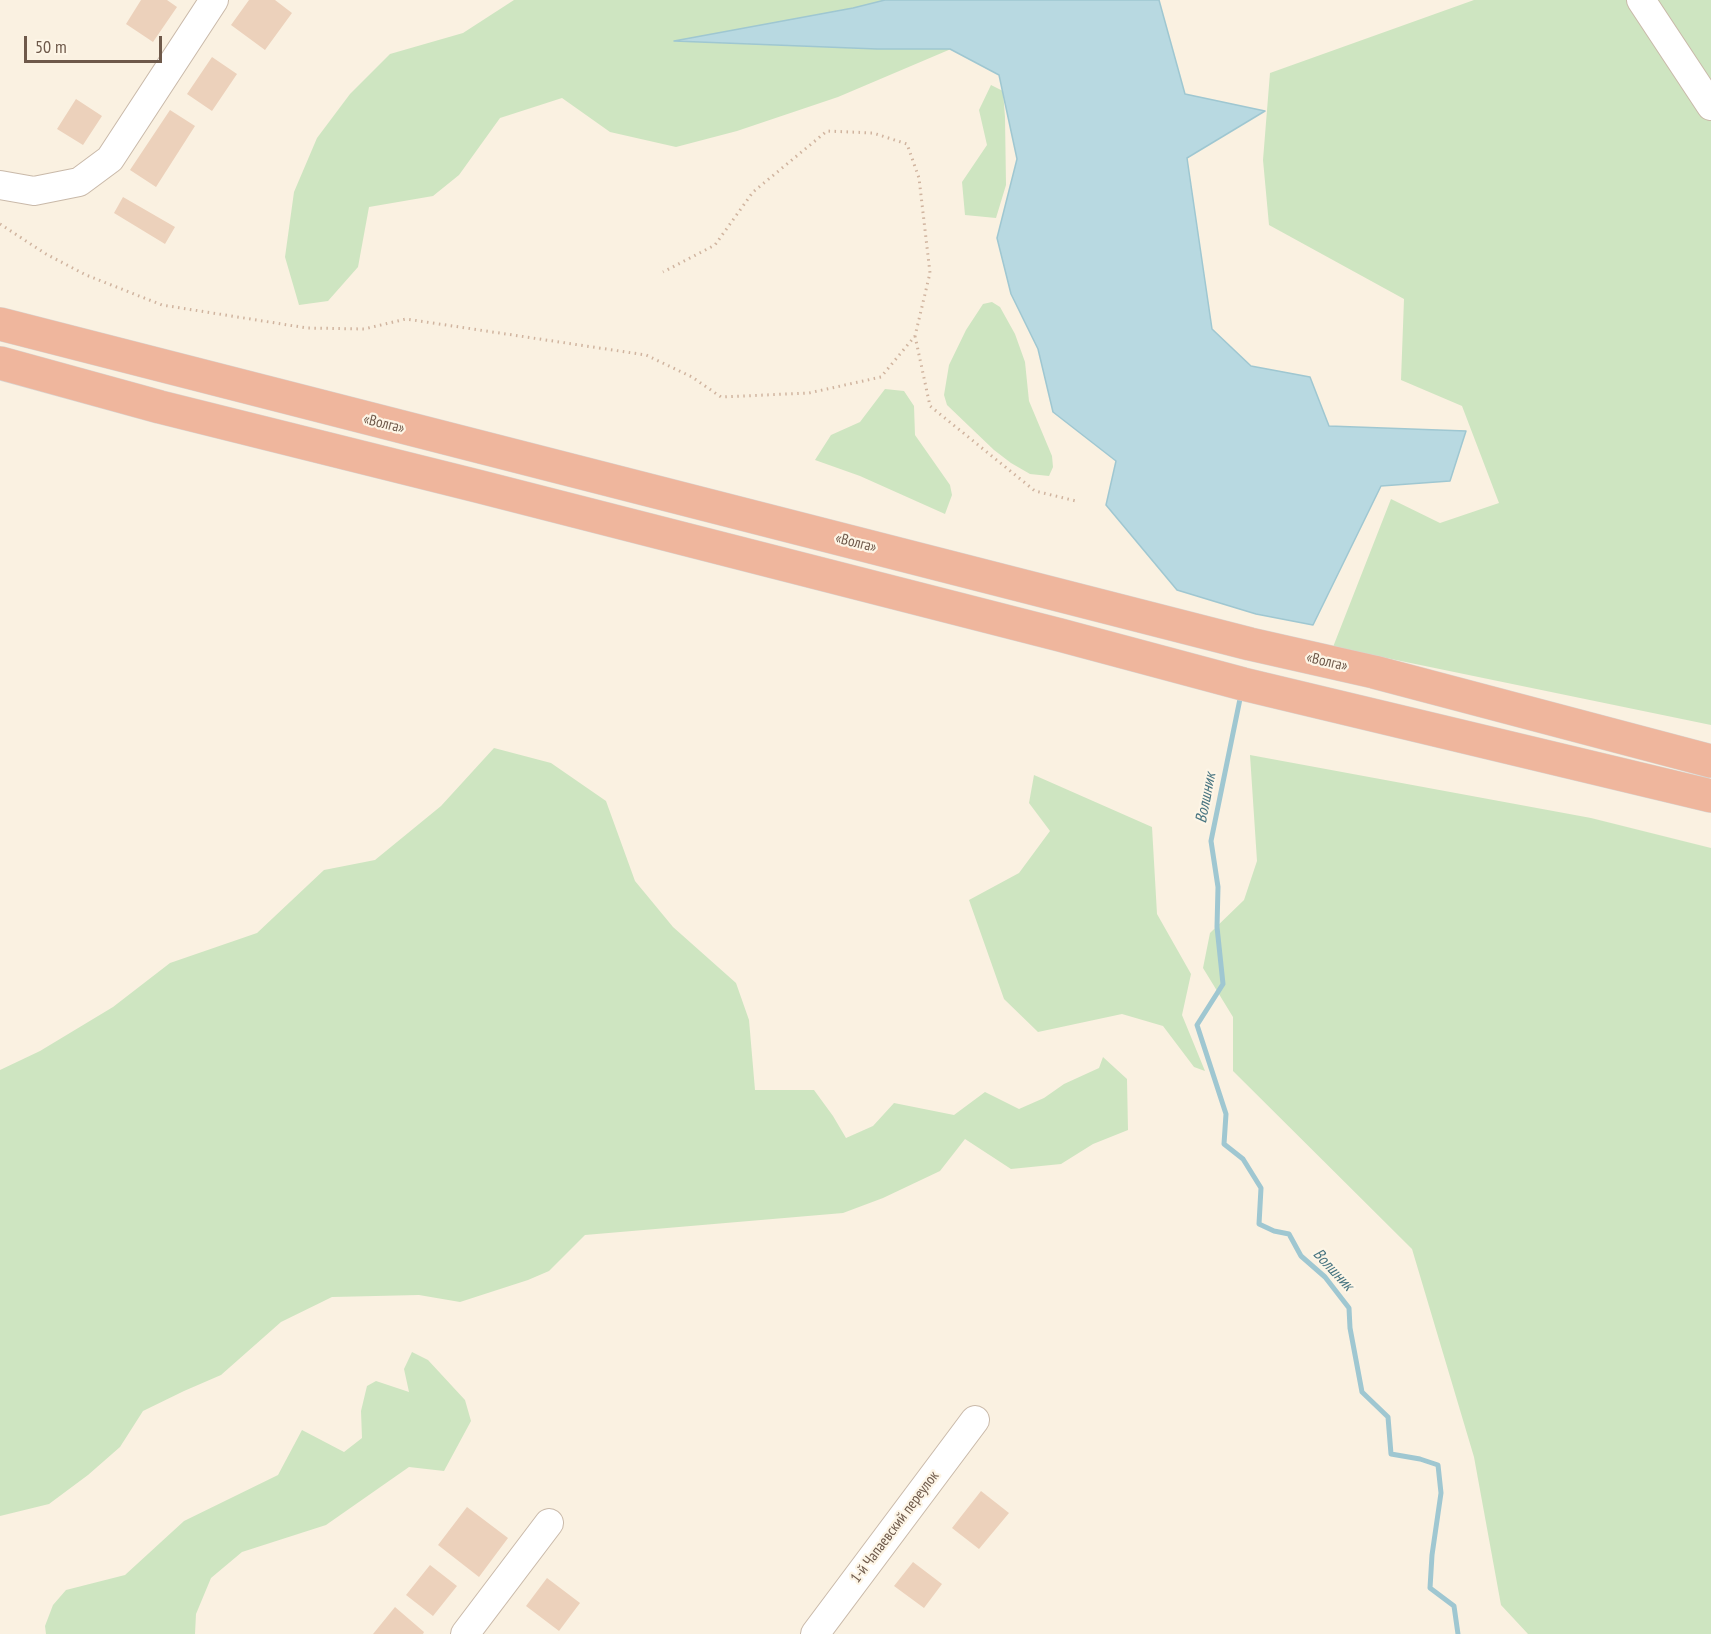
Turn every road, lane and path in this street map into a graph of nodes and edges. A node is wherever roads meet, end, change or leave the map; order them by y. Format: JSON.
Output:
{"nodes":[{"id":1,"x":214,"y":0,"type":"edge"},
{"id":2,"x":1641,"y":0,"type":"edge"},
{"id":3,"x":1711,"y":106,"type":"edge"},
{"id":4,"x":0,"y":184,"type":"edge"},
{"id":5,"x":0,"y":224,"type":"edge"},
{"id":6,"x":663,"y":272,"type":"dead end"},
{"id":7,"x":0,"y":324,"type":"edge"},
{"id":8,"x":915,"y":336,"type":"junction"},
{"id":9,"x":0,"y":363,"type":"edge"},
{"id":10,"x":1076,"y":501,"type":"dead end"},
{"id":11,"x":1711,"y":761,"type":"edge"},
{"id":12,"x":1711,"y":796,"type":"edge"},
{"id":13,"x":975,"y":1420,"type":"dead end"},
{"id":14,"x":549,"y":1523,"type":"dead end"},
{"id":15,"x":465,"y":1634,"type":"edge"},
{"id":16,"x":815,"y":1634,"type":"edge"}],
"edges":[{"from":1,"to":4,"type":"street"},
{"from":2,"to":3,"type":"street"},
{"from":5,"to":8,"type":"path"},
{"from":6,"to":8,"type":"path"},
{"from":7,"to":11,"type":"highway","name":"«Волга»"},
{"from":8,"to":10,"type":"path"},
{"from":9,"to":12,"type":"highway"},
{"from":13,"to":16,"type":"street","name":"1-й Чапаевский переулок"},
{"from":14,"to":15,"type":"street"}]}
